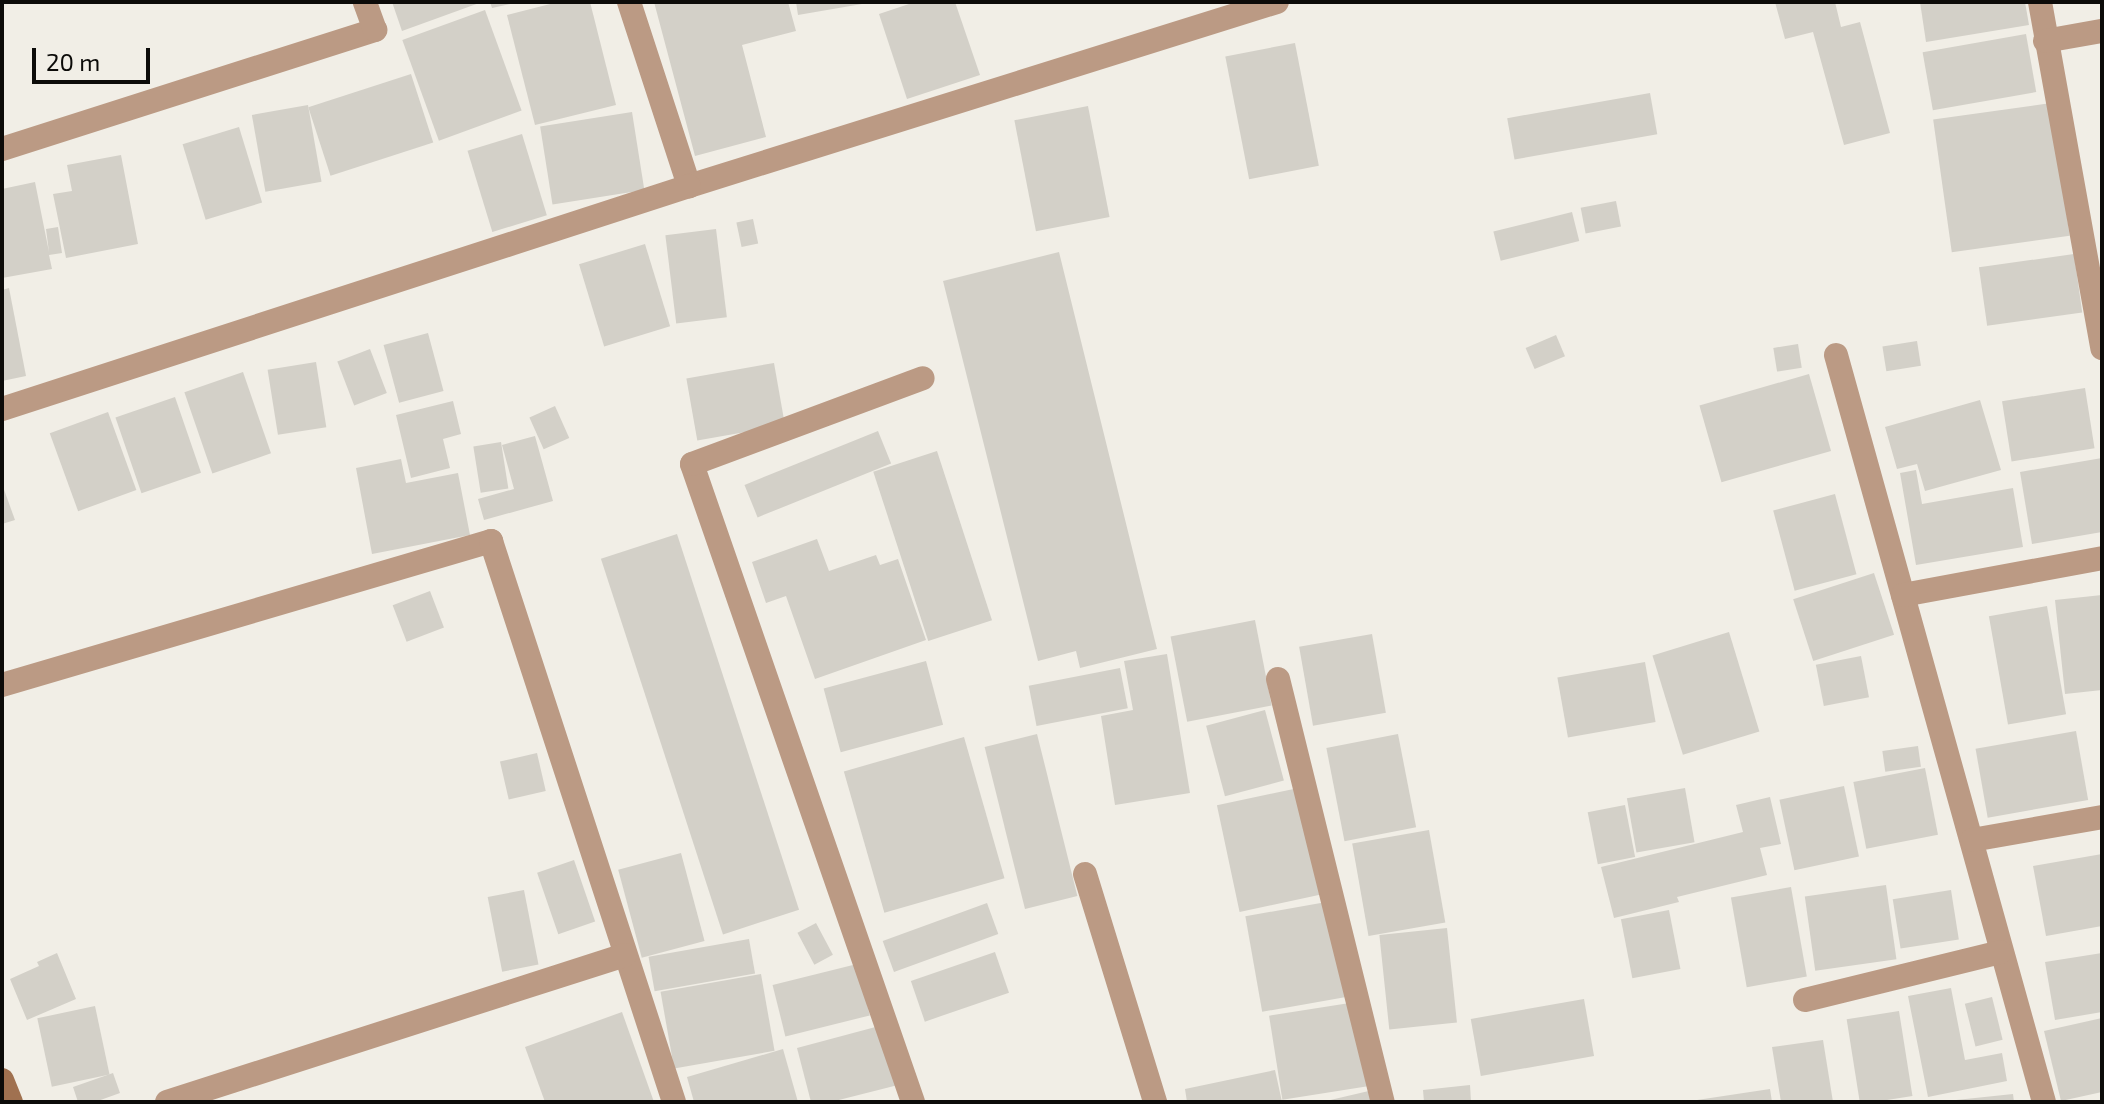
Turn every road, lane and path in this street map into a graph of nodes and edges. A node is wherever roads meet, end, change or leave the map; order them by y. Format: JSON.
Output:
{"nodes":[{"id":1,"x":365,"y":2,"type":"edge"},
{"id":2,"x":629,"y":2,"type":"edge"},
{"id":3,"x":1277,"y":2,"type":"edge"},
{"id":4,"x":2040,"y":2,"type":"edge"},
{"id":5,"x":2102,"y":31,"type":"edge"},
{"id":6,"x":2045,"y":41,"type":"junction"},
{"id":7,"x":2,"y":149,"type":"edge"},
{"id":8,"x":689,"y":186,"type":"junction"},
{"id":9,"x":2102,"y":348,"type":"edge"},
{"id":10,"x":1836,"y":355,"type":"dead end"},
{"id":11,"x":923,"y":378,"type":"dead end"},
{"id":12,"x":2,"y":409,"type":"edge"},
{"id":13,"x":2102,"y":558,"type":"edge"},
{"id":14,"x":1903,"y":595,"type":"junction"},
{"id":15,"x":1278,"y":679,"type":"dead end"},
{"id":16,"x":2,"y":685,"type":"edge"},
{"id":17,"x":2102,"y":817,"type":"edge"},
{"id":18,"x":1972,"y":840,"type":"junction"},
{"id":19,"x":1085,"y":874,"type":"dead end"},
{"id":20,"x":2000,"y":952,"type":"junction"},
{"id":21,"x":625,"y":955,"type":"junction"},
{"id":22,"x":1805,"y":1000,"type":"dead end"},
{"id":23,"x":2,"y":1080,"type":"edge"},
{"id":24,"x":11,"y":1102,"type":"edge"},
{"id":25,"x":167,"y":1102,"type":"edge"},
{"id":26,"x":674,"y":1102,"type":"edge"},
{"id":27,"x":913,"y":1102,"type":"edge"},
{"id":28,"x":1155,"y":1102,"type":"edge"},
{"id":29,"x":1383,"y":1102,"type":"edge"},
{"id":30,"x":2044,"y":1102,"type":"edge"}],
"edges":[{"from":1,"to":7,"type":"street"},
{"from":2,"to":8,"type":"street"},
{"from":3,"to":8,"type":"street"},
{"from":4,"to":6,"type":"street"},
{"from":5,"to":6,"type":"street"},
{"from":6,"to":9,"type":"street"},
{"from":8,"to":12,"type":"street"},
{"from":10,"to":14,"type":"street"},
{"from":11,"to":27,"type":"street"},
{"from":13,"to":14,"type":"street"},
{"from":14,"to":18,"type":"street"},
{"from":15,"to":29,"type":"street"},
{"from":16,"to":21,"type":"street"},
{"from":17,"to":18,"type":"street"},
{"from":18,"to":20,"type":"street"},
{"from":19,"to":28,"type":"street"},
{"from":20,"to":22,"type":"street"},
{"from":20,"to":30,"type":"street"},
{"from":21,"to":25,"type":"street"},
{"from":21,"to":26,"type":"street"},
{"from":23,"to":24,"type":"street"}]}
